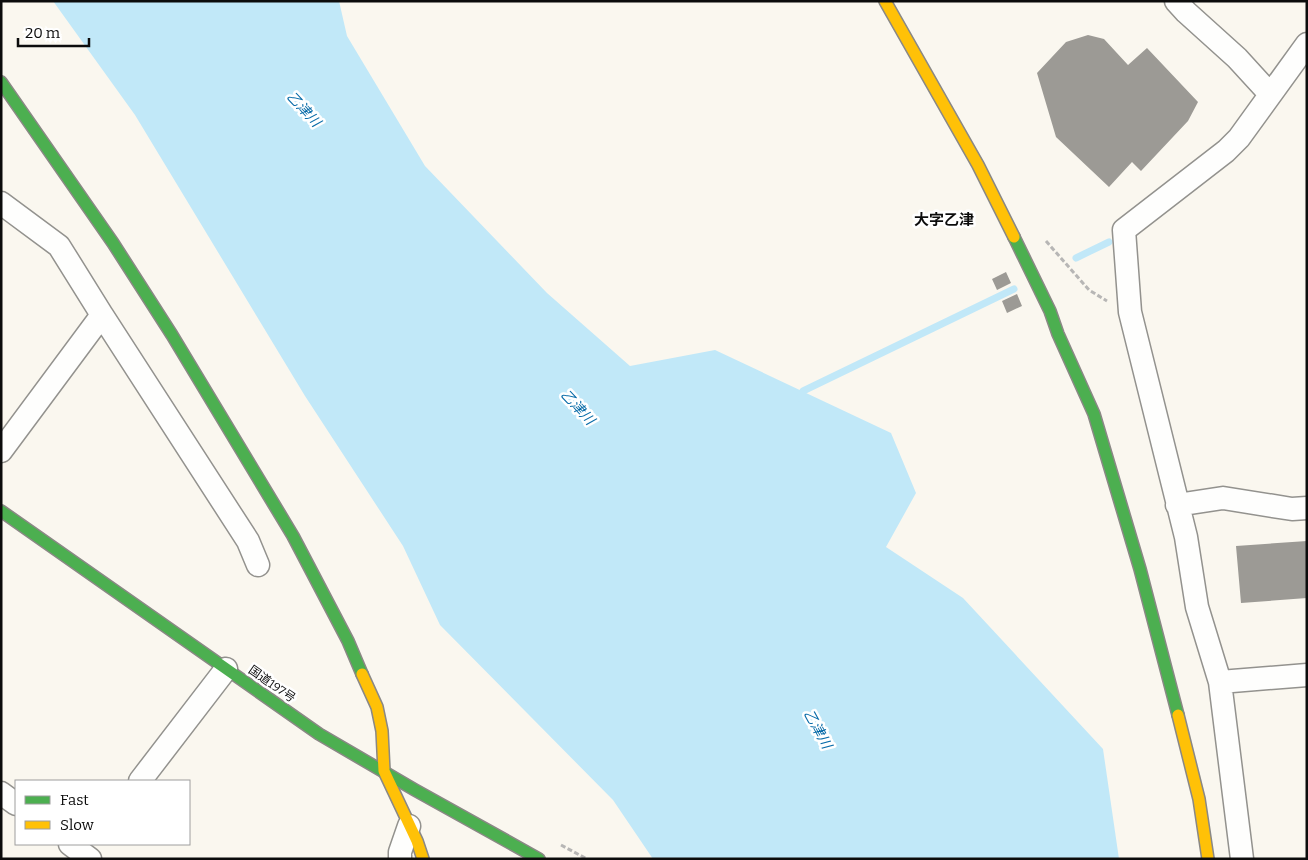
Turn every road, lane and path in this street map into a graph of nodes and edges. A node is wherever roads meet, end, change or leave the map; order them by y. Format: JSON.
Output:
{"nodes":[{"id":1,"x":885,"y":1,"type":"edge"},
{"id":2,"x":1176,"y":1,"type":"edge"},
{"id":3,"x":1307,"y":44,"type":"edge"},
{"id":4,"x":1,"y":82,"type":"edge"},
{"id":5,"x":1270,"y":94,"type":"junction"},
{"id":6,"x":1,"y":203,"type":"edge"},
{"id":7,"x":1041,"y":235,"type":"dead end"},
{"id":8,"x":1129,"y":305,"type":"junction"},
{"id":9,"x":102,"y":315,"type":"junction"},
{"id":10,"x":1,"y":451,"type":"edge"},
{"id":11,"x":1177,"y":505,"type":"junction"},
{"id":12,"x":1307,"y":508,"type":"edge"},
{"id":13,"x":1,"y":510,"type":"edge"},
{"id":14,"x":258,"y":565,"type":"dead end"},
{"id":15,"x":226,"y":668,"type":"junction"},
{"id":16,"x":1307,"y":675,"type":"edge"},
{"id":17,"x":1220,"y":682,"type":"junction"},
{"id":18,"x":384,"y":771,"type":"junction"},
{"id":19,"x":141,"y":780,"type":"edge"},
{"id":20,"x":1,"y":793,"type":"edge"},
{"id":21,"x":15,"y":803,"type":"edge"},
{"id":22,"x":409,"y":826,"type":"junction"},
{"id":23,"x":400,"y":859,"type":"edge"},
{"id":24,"x":423,"y":859,"type":"edge"},
{"id":25,"x":539,"y":859,"type":"edge"},
{"id":26,"x":1208,"y":859,"type":"edge"},
{"id":27,"x":1242,"y":859,"type":"edge"}],
"edges":[{"from":1,"to":26,"type":"main road"},
{"from":2,"to":5,"type":"street"},
{"from":3,"to":5,"type":"street"},
{"from":4,"to":18,"type":"main road"},
{"from":5,"to":8,"type":"street"},
{"from":6,"to":9,"type":"street"},
{"from":7,"to":8,"type":"path"},
{"from":8,"to":11,"type":"street"},
{"from":9,"to":10,"type":"street"},
{"from":9,"to":14,"type":"street"},
{"from":11,"to":12,"type":"street"},
{"from":11,"to":17,"type":"street"},
{"from":13,"to":15,"type":"main road","name":"国道197号"},
{"from":15,"to":18,"type":"main road","name":"国道197号"},
{"from":15,"to":19,"type":"street"},
{"from":16,"to":17,"type":"street"},
{"from":17,"to":27,"type":"street"},
{"from":18,"to":22,"type":"main road"},
{"from":18,"to":25,"type":"main road","name":"国道197号"},
{"from":20,"to":21,"type":"street"},
{"from":22,"to":23,"type":"street"},
{"from":22,"to":24,"type":"main road"}]}
